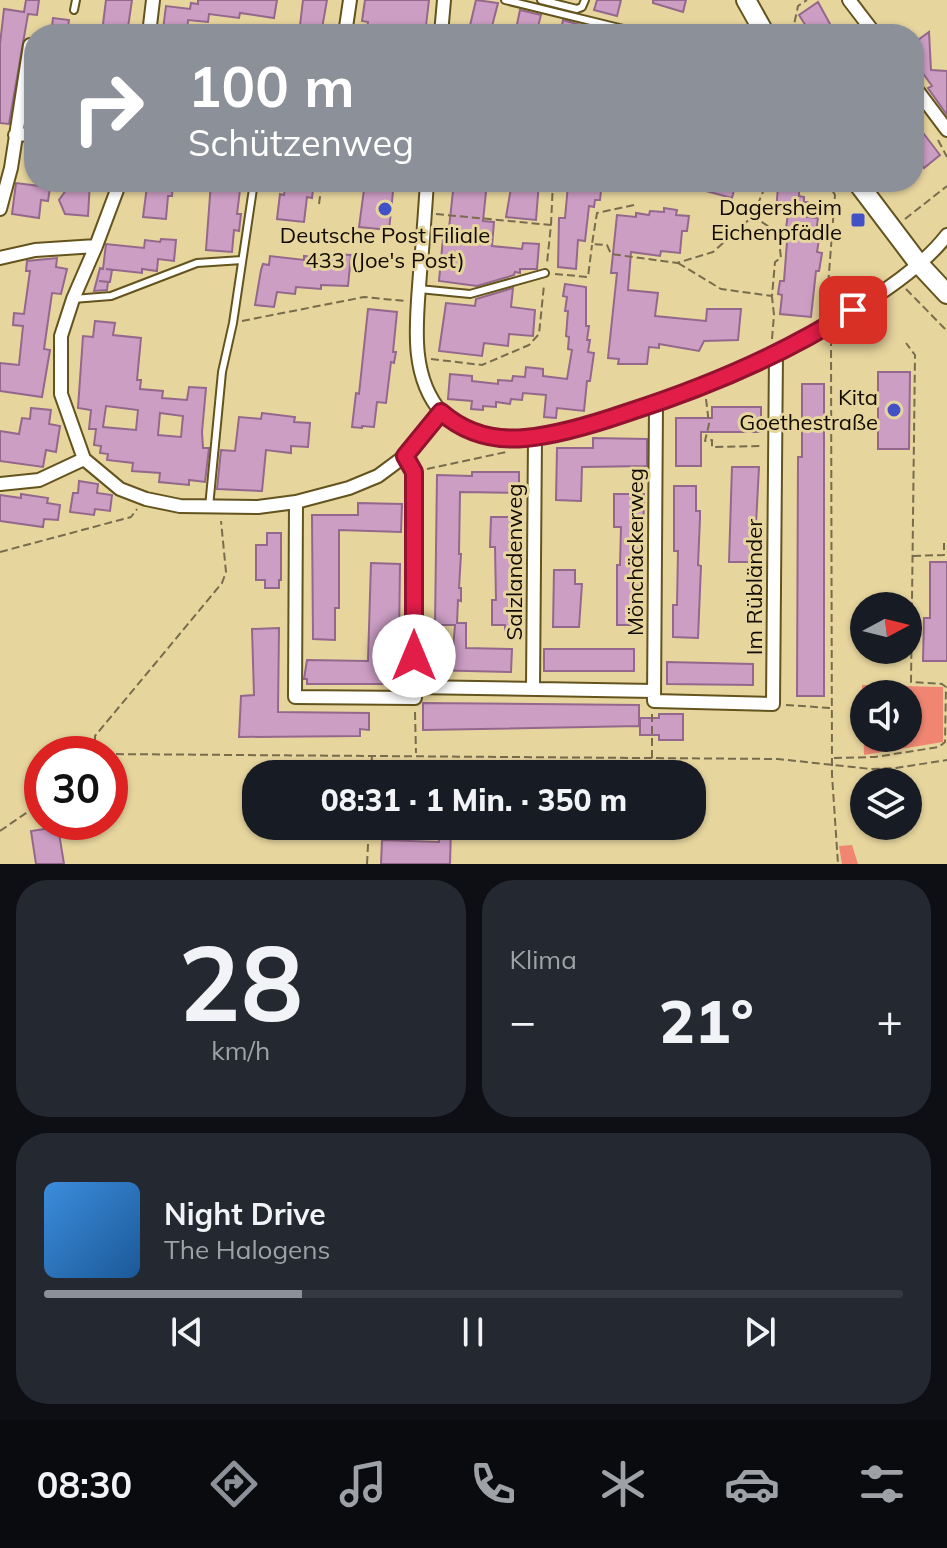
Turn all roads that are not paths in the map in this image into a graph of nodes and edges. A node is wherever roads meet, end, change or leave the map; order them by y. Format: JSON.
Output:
{"nodes":[{"id":1,"x":76,"y":0,"type":"edge"},
{"id":2,"x":153,"y":0,"type":"edge"},
{"id":3,"x":350,"y":0,"type":"edge"},
{"id":4,"x":444,"y":0,"type":"edge"},
{"id":5,"x":505,"y":0,"type":"edge"},
{"id":6,"x":541,"y":0,"type":"edge"},
{"id":7,"x":585,"y":0,"type":"edge"},
{"id":8,"x":746,"y":0,"type":"edge"},
{"id":9,"x":849,"y":0,"type":"edge"},
{"id":10,"x":74,"y":10,"type":"dead end"},
{"id":11,"x":150,"y":24,"type":"edge"},
{"id":12,"x":346,"y":24,"type":"edge"},
{"id":13,"x":442,"y":24,"type":"edge"},
{"id":14,"x":603,"y":24,"type":"edge"},
{"id":15,"x":759,"y":24,"type":"edge"},
{"id":16,"x":867,"y":24,"type":"edge"},
{"id":17,"x":24,"y":81,"type":"edge"},
{"id":18,"x":924,"y":99,"type":"edge"},
{"id":19,"x":947,"y":130,"type":"edge"},
{"id":20,"x":15,"y":135,"type":"junction"},
{"id":21,"x":24,"y":135,"type":"edge"},
{"id":22,"x":116,"y":192,"type":"edge"},
{"id":23,"x":252,"y":192,"type":"edge"},
{"id":24,"x":426,"y":192,"type":"edge"},
{"id":25,"x":864,"y":192,"type":"edge"},
{"id":26,"x":0,"y":209,"type":"edge"},
{"id":27,"x":947,"y":235,"type":"edge"},
{"id":28,"x":96,"y":246,"type":"junction"},
{"id":29,"x":0,"y":258,"type":"edge"},
{"id":30,"x":242,"y":260,"type":"junction"},
{"id":31,"x":919,"y":264,"type":"junction"},
{"id":32,"x":545,"y":273,"type":"road end"},
{"id":33,"x":947,"y":294,"type":"edge"},
{"id":34,"x":419,"y":296,"type":"junction"},
{"id":35,"x":73,"y":299,"type":"junction"},
{"id":36,"x":773,"y":354,"type":"junction"},
{"id":37,"x":656,"y":403,"type":"junction"},
{"id":38,"x":441,"y":412,"type":"junction"},
{"id":39,"x":535,"y":437,"type":"junction"},
{"id":40,"x":405,"y":456,"type":"junction"},
{"id":41,"x":84,"y":459,"type":"junction"},
{"id":42,"x":0,"y":484,"type":"edge"},
{"id":43,"x":296,"y":502,"type":"junction"},
{"id":44,"x":215,"y":508,"type":"junction"},
{"id":45,"x":533,"y":688,"type":"junction"},
{"id":46,"x":414,"y":692,"type":"junction"},
{"id":47,"x":654,"y":696,"type":"junction"}],
"edges":[{"from":1,"to":10,"type":"lane"},
{"from":2,"to":11,"type":"street"},
{"from":3,"to":12,"type":"street"},
{"from":4,"to":13,"type":"street"},
{"from":5,"to":14,"type":"lane"},
{"from":6,"to":7,"type":"lane"},
{"from":8,"to":15,"type":"street"},
{"from":9,"to":16,"type":"street"},
{"from":17,"to":20,"type":"street"},
{"from":18,"to":19,"type":"street"},
{"from":20,"to":21,"type":"street"},
{"from":20,"to":26,"type":"street"},
{"from":22,"to":28,"type":"street"},
{"from":23,"to":30,"type":"lane"},
{"from":24,"to":34,"type":"street"},
{"from":25,"to":31,"type":"street"},
{"from":27,"to":31,"type":"street"},
{"from":28,"to":29,"type":"street"},
{"from":28,"to":35,"type":"street"},
{"from":30,"to":35,"type":"lane"},
{"from":30,"to":44,"type":"lane"},
{"from":31,"to":33,"type":"street"},
{"from":31,"to":36,"type":"street"},
{"from":32,"to":34,"type":"lane"},
{"from":34,"to":38,"type":"street"},
{"from":35,"to":41,"type":"street"},
{"from":36,"to":37,"type":"street"},
{"from":36,"to":47,"type":"street","name":"Im Rübländer"},
{"from":37,"to":39,"type":"street"},
{"from":37,"to":47,"type":"street","name":"Mönchäckerweg"},
{"from":38,"to":39,"type":"street"},
{"from":38,"to":40,"type":"street"},
{"from":39,"to":45,"type":"street","name":"Salzlandenweg"},
{"from":40,"to":43,"type":"street"},
{"from":40,"to":46,"type":"street"},
{"from":41,"to":42,"type":"street"},
{"from":41,"to":44,"type":"street"},
{"from":43,"to":44,"type":"street"},
{"from":43,"to":46,"type":"street"},
{"from":45,"to":46,"type":"street"},
{"from":45,"to":47,"type":"street"}]}
